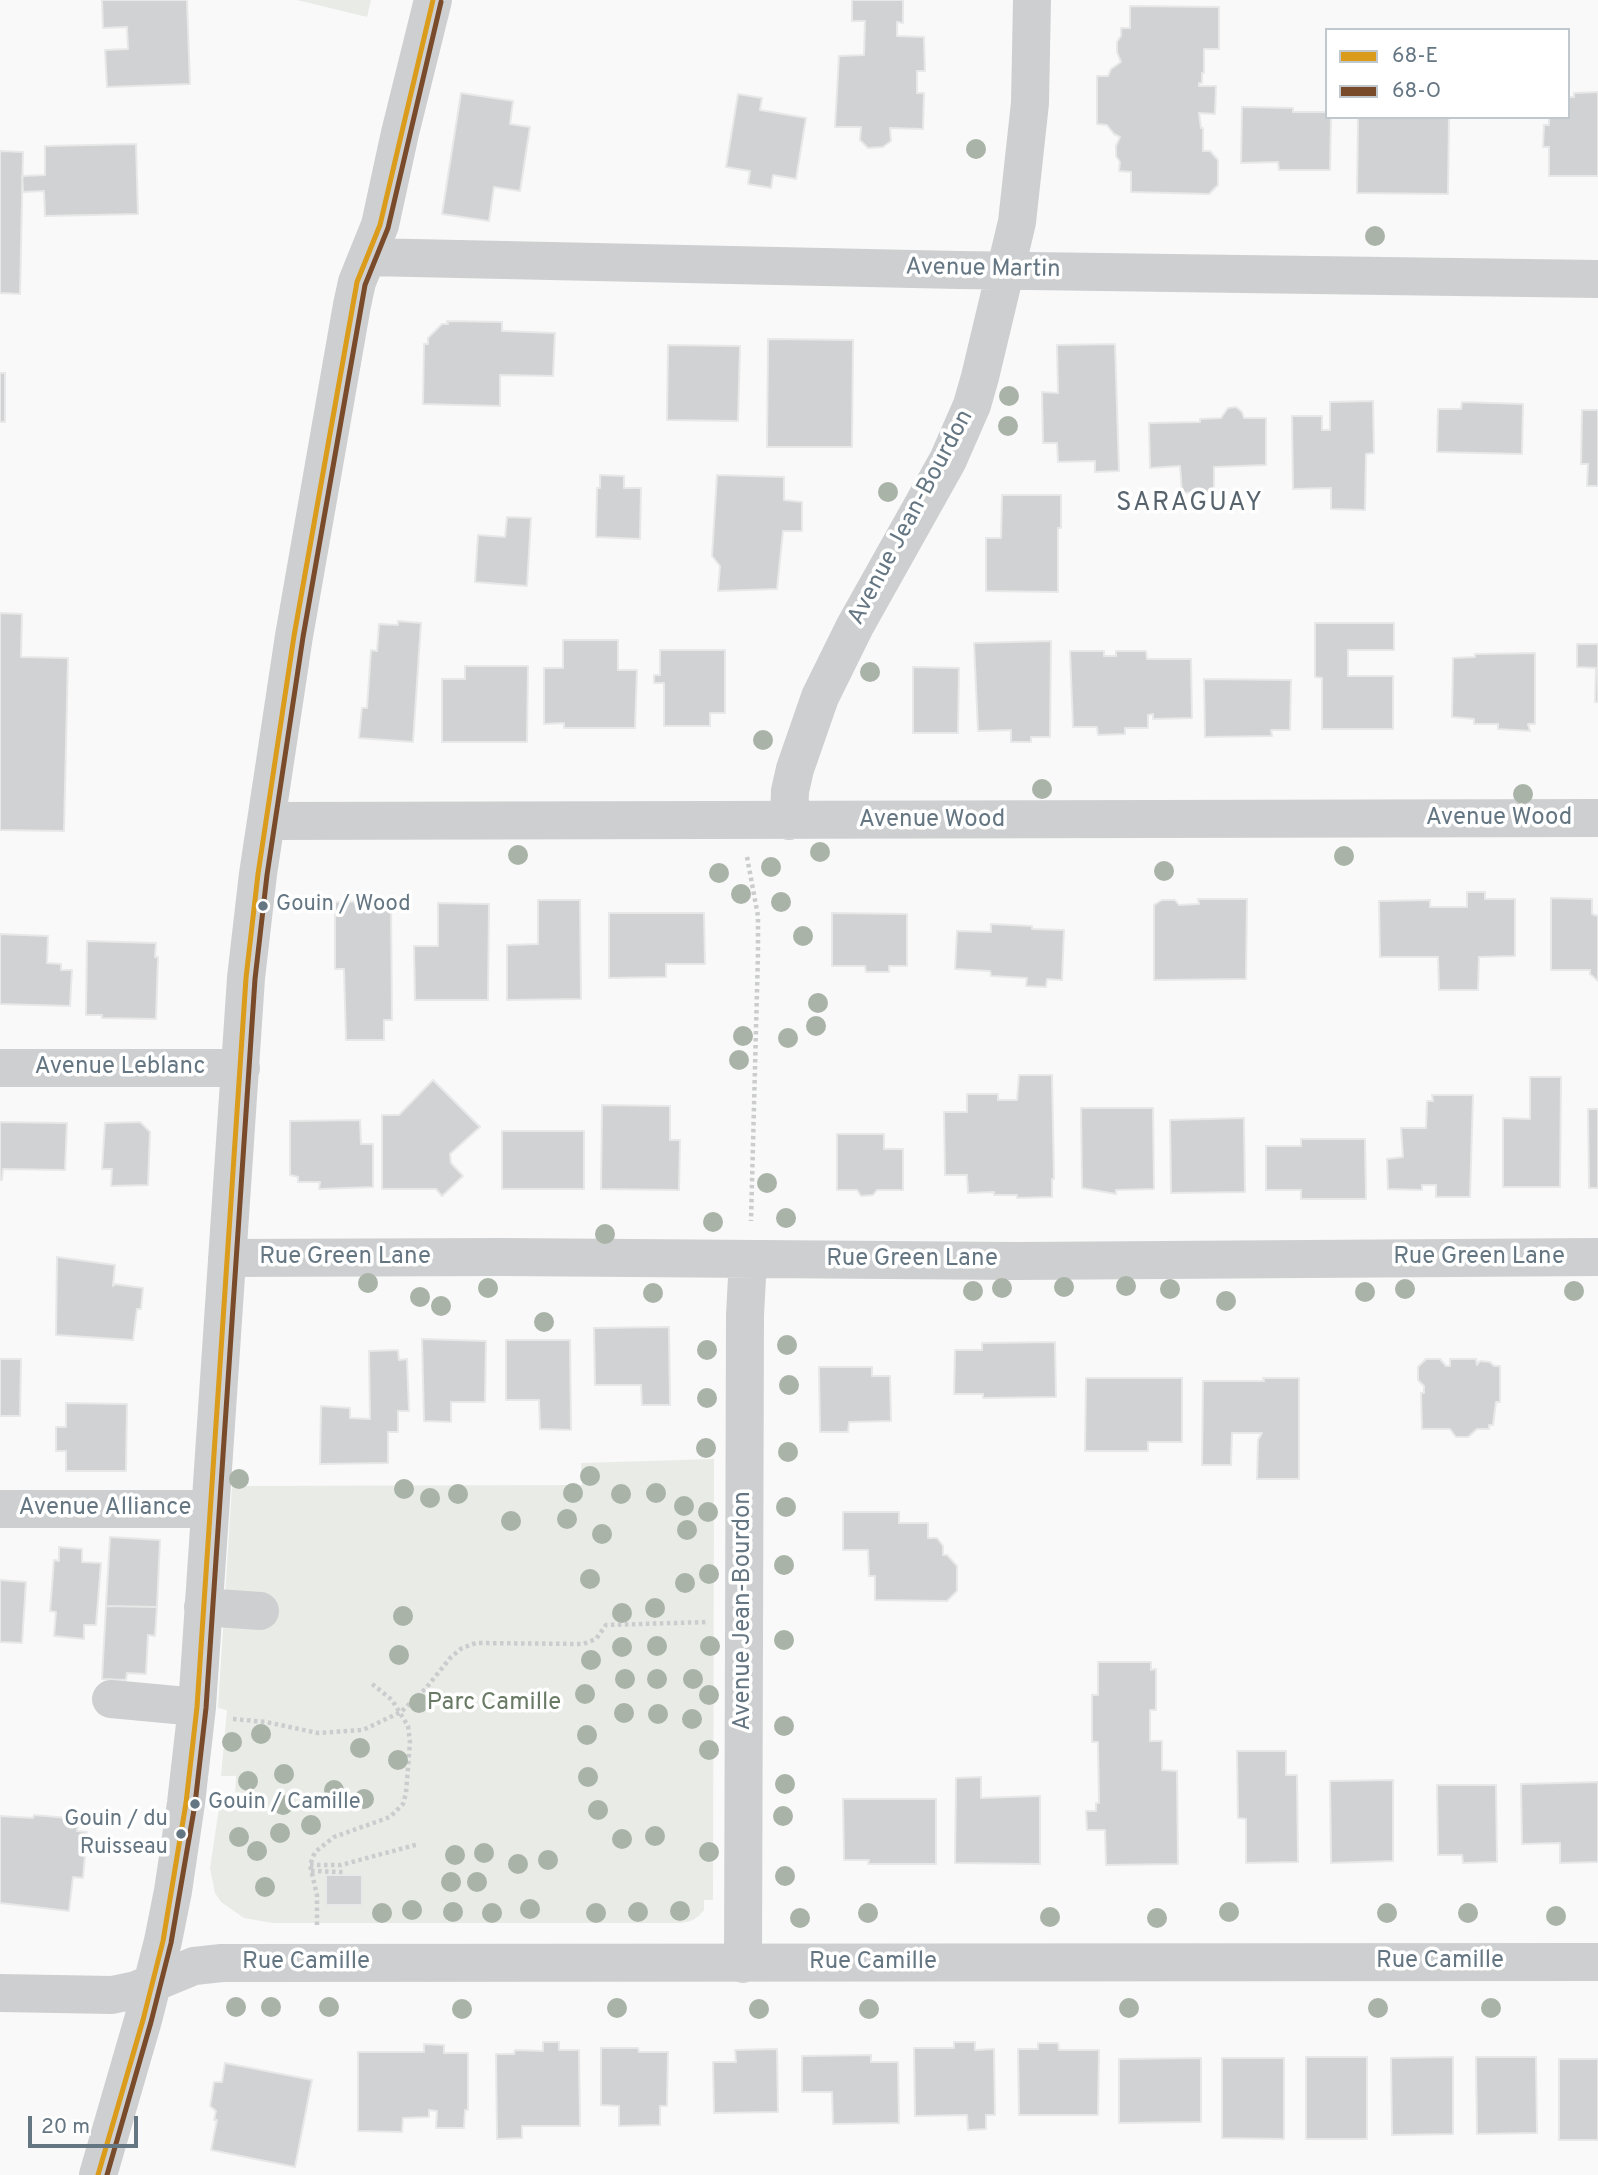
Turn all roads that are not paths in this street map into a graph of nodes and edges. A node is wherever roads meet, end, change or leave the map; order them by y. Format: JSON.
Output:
{"nodes":[{"id":1,"x":433,"y":0,"type":"edge"},
{"id":2,"x":1032,"y":0,"type":"edge"},
{"id":3,"x":368,"y":257,"type":"junction"},
{"id":4,"x":1005,"y":271,"type":"junction"},
{"id":5,"x":1598,"y":279,"type":"edge"},
{"id":6,"x":1598,"y":818,"type":"edge"},
{"id":7,"x":266,"y":821,"type":"junction"},
{"id":8,"x":789,"y":821,"type":"junction"},
{"id":9,"x":0,"y":1068,"type":"edge"},
{"id":10,"x":241,"y":1068,"type":"junction"},
{"id":11,"x":749,"y":1244,"type":"junction"},
{"id":12,"x":1598,"y":1257,"type":"edge"},
{"id":13,"x":227,"y":1258,"type":"junction"},
{"id":14,"x":0,"y":1509,"type":"edge"},
{"id":15,"x":210,"y":1509,"type":"junction"},
{"id":16,"x":203,"y":1607,"type":"junction"},
{"id":17,"x":260,"y":1611,"type":"dead end"},
{"id":18,"x":111,"y":1699,"type":"dead end"},
{"id":19,"x":212,"y":1713,"type":"junction"},
{"id":20,"x":1598,"y":1962,"type":"edge"},
{"id":21,"x":743,"y":1964,"type":"junction"},
{"id":22,"x":152,"y":1983,"type":"junction"},
{"id":23,"x":0,"y":1993,"type":"edge"},
{"id":24,"x":98,"y":2175,"type":"edge"}],
"edges":[{"from":1,"to":3,"type":"street"},
{"from":2,"to":4,"type":"street","name":"Avenue Jean-Bourdon"},
{"from":3,"to":4,"type":"street","name":"Avenue Martin"},
{"from":3,"to":7,"type":"street"},
{"from":4,"to":5,"type":"street","name":"Avenue Martin"},
{"from":4,"to":8,"type":"street","name":"Avenue Jean-Bourdon"},
{"from":6,"to":8,"type":"street","name":"Avenue Wood"},
{"from":7,"to":8,"type":"street","name":"Avenue Wood"},
{"from":7,"to":10,"type":"street"},
{"from":9,"to":10,"type":"street","name":"Avenue Leblanc"},
{"from":10,"to":13,"type":"street"},
{"from":11,"to":12,"type":"street","name":"Rue Green Lane"},
{"from":11,"to":13,"type":"street","name":"Rue Green Lane"},
{"from":11,"to":21,"type":"street","name":"Avenue Jean-Bourdon"},
{"from":13,"to":15,"type":"street"},
{"from":14,"to":15,"type":"street","name":"Avenue Alliance"},
{"from":15,"to":16,"type":"street"},
{"from":16,"to":17,"type":"street"},
{"from":16,"to":19,"type":"street"},
{"from":18,"to":19,"type":"street"},
{"from":19,"to":22,"type":"street"},
{"from":20,"to":21,"type":"street","name":"Rue Camille"},
{"from":21,"to":22,"type":"street","name":"Rue Camille"},
{"from":22,"to":23,"type":"street","name":"Rue Camille"},
{"from":22,"to":24,"type":"street"}]}
